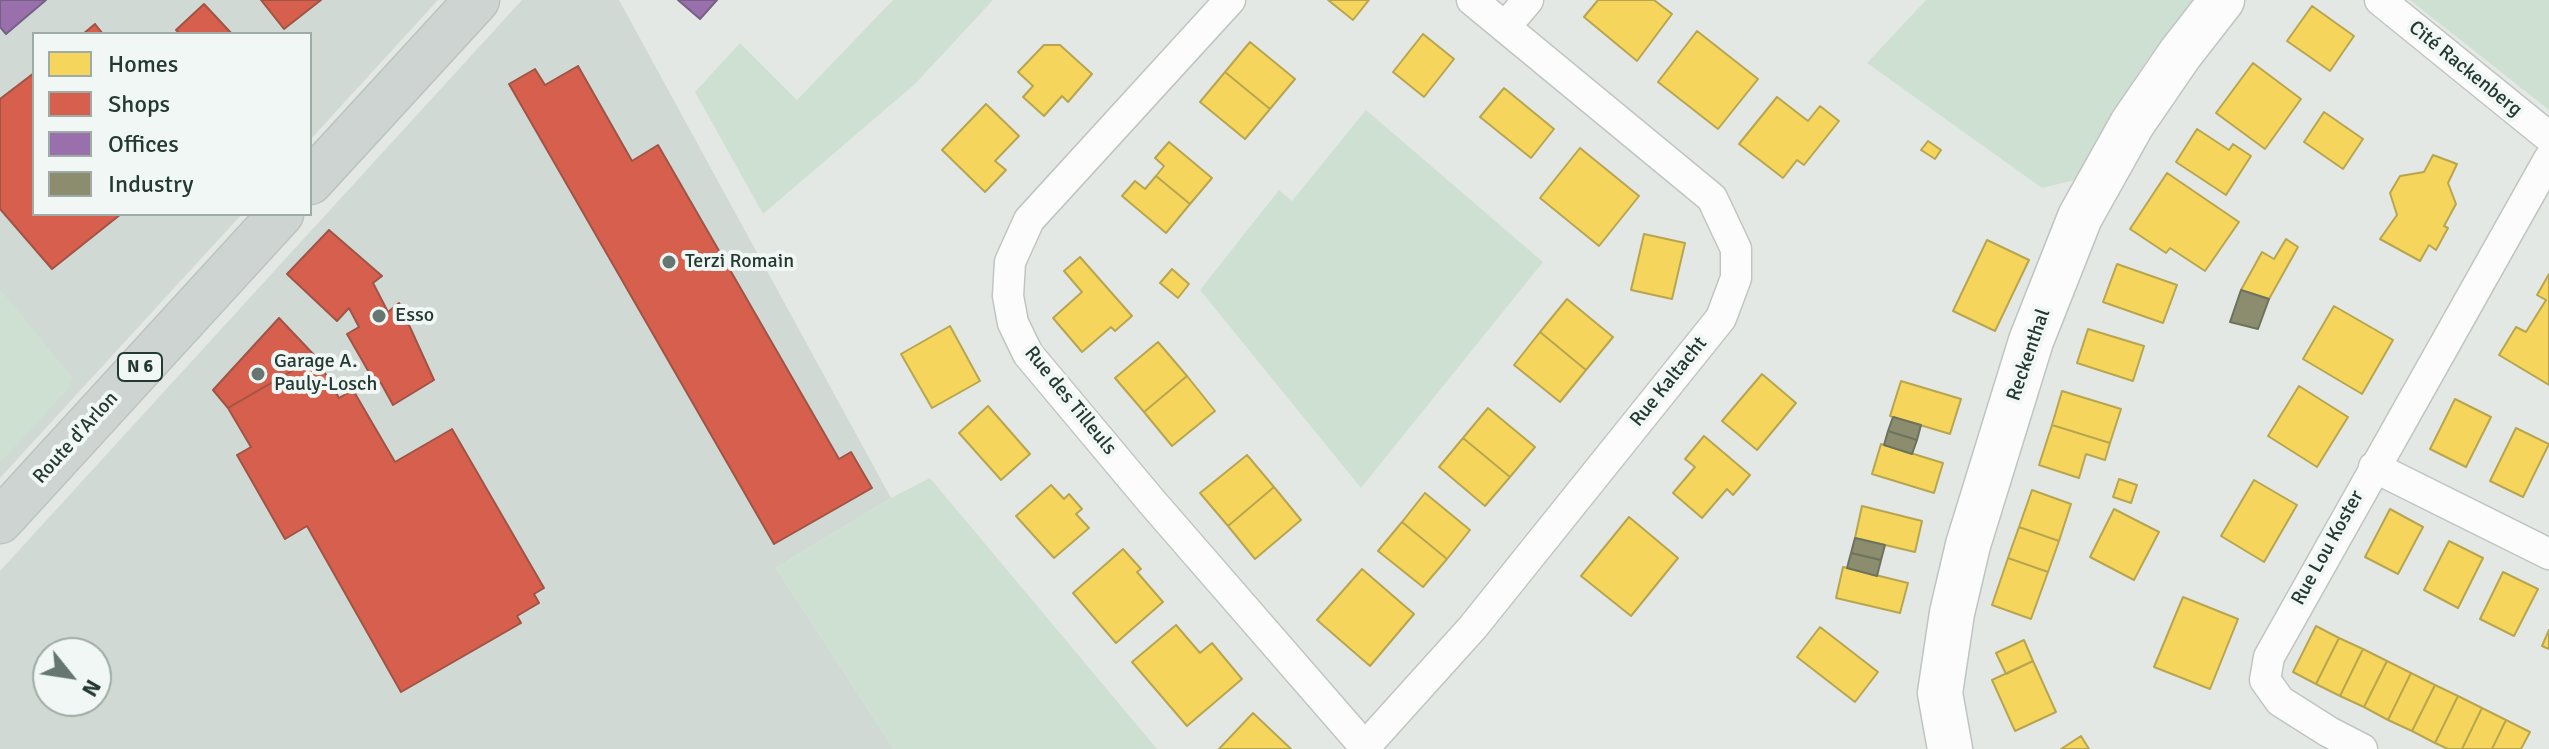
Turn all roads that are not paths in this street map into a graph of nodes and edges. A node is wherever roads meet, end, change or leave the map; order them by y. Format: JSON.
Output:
{"nodes":[{"id":1,"x":477,"y":0,"type":"edge"},
{"id":2,"x":1230,"y":0,"type":"edge"},
{"id":3,"x":1472,"y":0,"type":"edge"},
{"id":4,"x":1528,"y":0,"type":"edge"},
{"id":5,"x":2222,"y":0,"type":"edge"},
{"id":6,"x":2380,"y":0,"type":"edge"},
{"id":7,"x":1506,"y":26,"type":"junction"},
{"id":8,"x":2549,"y":137,"type":"edge"},
{"id":9,"x":2549,"y":159,"type":"edge"},
{"id":10,"x":312,"y":180,"type":"edge"},
{"id":11,"x":279,"y":216,"type":"edge"},
{"id":12,"x":2374,"y":467,"type":"junction"},
{"id":13,"x":0,"y":521,"type":"edge"},
{"id":14,"x":2549,"y":554,"type":"edge"},
{"id":15,"x":1364,"y":748,"type":"edge"},
{"id":16,"x":1950,"y":749,"type":"edge"},
{"id":17,"x":2362,"y":749,"type":"edge"}],
"edges":[{"from":1,"to":10,"type":"main road"},
{"from":2,"to":15,"type":"street","name":"Rue des Tilleuls"},
{"from":3,"to":7,"type":"street"},
{"from":4,"to":7,"type":"street"},
{"from":5,"to":16,"type":"main road","name":"Reckenthal"},
{"from":6,"to":8,"type":"street","name":"Cité Rackenberg"},
{"from":7,"to":15,"type":"street","name":"Rue Kaltacht"},
{"from":9,"to":12,"type":"street","name":"Rue Lou Koster"},
{"from":11,"to":13,"type":"main road","name":"Route d'Arlon","number":"N 6"},
{"from":12,"to":14,"type":"street"},
{"from":12,"to":17,"type":"street","name":"Rue Lou Koster"}]}
